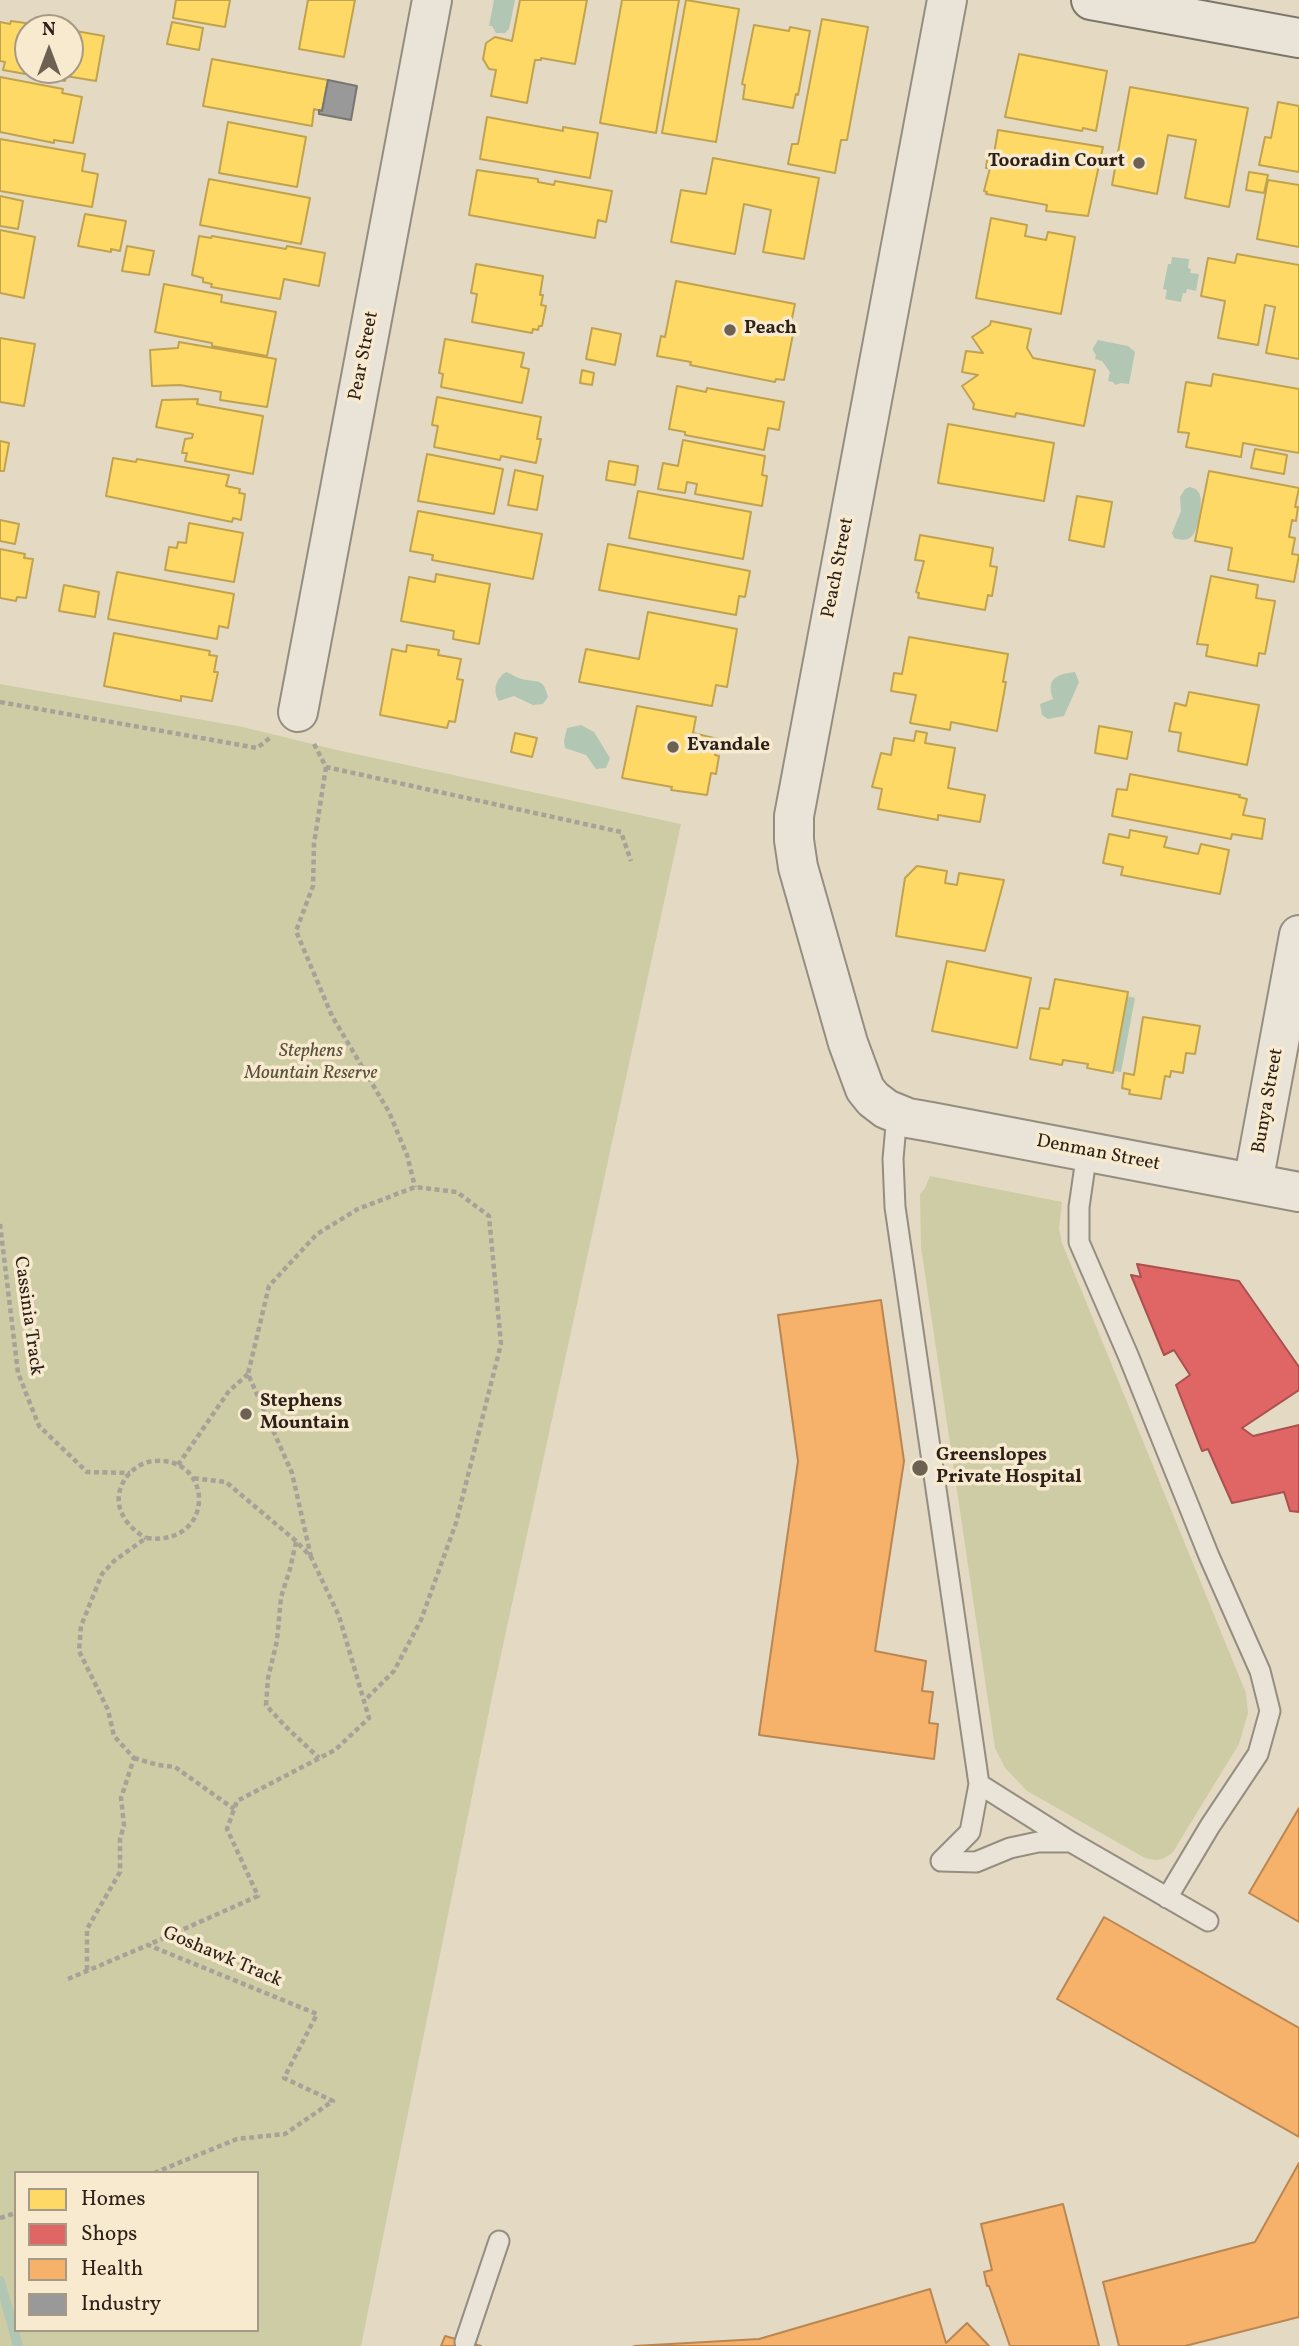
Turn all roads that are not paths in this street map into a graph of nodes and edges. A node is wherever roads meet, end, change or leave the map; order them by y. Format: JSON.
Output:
{"nodes":[{"id":1,"x":432,"y":0,"type":"edge"},
{"id":2,"x":947,"y":0,"type":"edge"},
{"id":3,"x":1091,"y":0,"type":"edge"},
{"id":4,"x":1299,"y":38,"type":"edge"},
{"id":5,"x":295,"y":731,"type":"road end"},
{"id":6,"x":1299,"y":935,"type":"edge"},
{"id":7,"x":897,"y":1114,"type":"junction"},
{"id":8,"x":1087,"y":1152,"type":"junction"},
{"id":9,"x":1254,"y":1183,"type":"junction"},
{"id":10,"x":1299,"y":1192,"type":"edge"},
{"id":11,"x":978,"y":1784,"type":"junction"},
{"id":12,"x":1071,"y":1842,"type":"junction"},
{"id":13,"x":1167,"y":1898,"type":"junction"},
{"id":14,"x":1208,"y":1921,"type":"dead end"},
{"id":15,"x":499,"y":2241,"type":"dead end"},
{"id":16,"x":465,"y":2342,"type":"dead end"}],
"edges":[{"from":1,"to":5,"type":"street","name":"Pear Street"},
{"from":2,"to":7,"type":"street","name":"Peach Street"},
{"from":3,"to":4,"type":"street"},
{"from":6,"to":9,"type":"street","name":"Bunya Street"},
{"from":7,"to":8,"type":"street","name":"Denman Street"},
{"from":7,"to":11,"type":"lane"},
{"from":8,"to":9,"type":"street","name":"Denman Street"},
{"from":8,"to":13,"type":"lane"},
{"from":9,"to":10,"type":"street","name":"Denman Street"},
{"from":11,"to":12,"type":"lane"},
{"from":11,"to":12,"type":"lane"},
{"from":12,"to":13,"type":"lane"},
{"from":13,"to":14,"type":"lane"},
{"from":15,"to":16,"type":"lane"}]}
